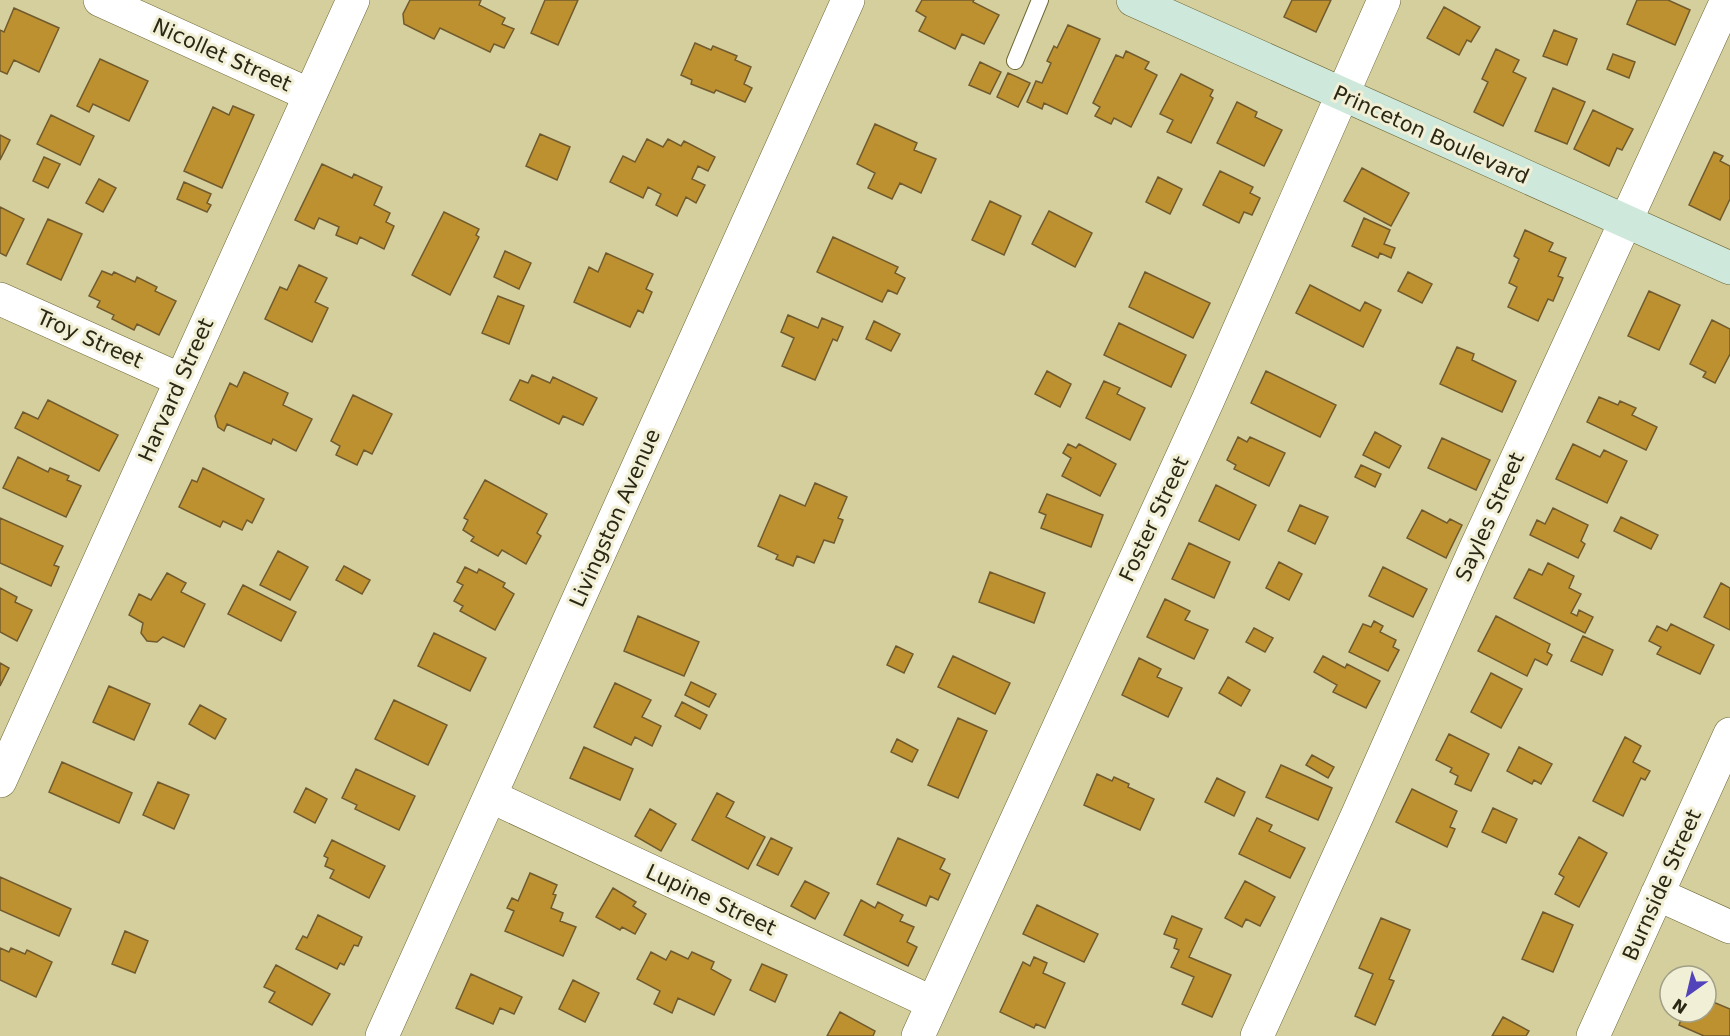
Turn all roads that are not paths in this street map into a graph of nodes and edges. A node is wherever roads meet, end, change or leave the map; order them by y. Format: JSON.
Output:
{"nodes":[{"id":1,"x":100,"y":0,"type":"edge"},
{"id":2,"x":353,"y":0,"type":"edge"},
{"id":3,"x":848,"y":0,"type":"edge"},
{"id":4,"x":1040,"y":0,"type":"edge"},
{"id":5,"x":1133,"y":0,"type":"edge"},
{"id":6,"x":1384,"y":0,"type":"edge"},
{"id":7,"x":1726,"y":0,"type":"edge"},
{"id":8,"x":1015,"y":61,"type":"dead end"},
{"id":9,"x":310,"y":95,"type":"junction"},
{"id":10,"x":1343,"y":95,"type":"junction"},
{"id":11,"x":1624,"y":221,"type":"junction"},
{"id":12,"x":1730,"y":268,"type":"edge"},
{"id":13,"x":0,"y":298,"type":"edge"},
{"id":14,"x":181,"y":380,"type":"junction"},
{"id":15,"x":1730,"y":734,"type":"edge"},
{"id":16,"x":0,"y":781,"type":"edge"},
{"id":17,"x":490,"y":796,"type":"junction"},
{"id":18,"x":1658,"y":894,"type":"junction"},
{"id":19,"x":1730,"y":927,"type":"edge"},
{"id":20,"x":933,"y":1003,"type":"junction"},
{"id":21,"x":382,"y":1036,"type":"edge"},
{"id":22,"x":918,"y":1036,"type":"edge"},
{"id":23,"x":1257,"y":1036,"type":"edge"},
{"id":24,"x":1593,"y":1036,"type":"edge"}],
"edges":[{"from":1,"to":9,"type":"street","name":"Nicollet Street"},
{"from":2,"to":9,"type":"street","name":"Harvard Street"},
{"from":3,"to":17,"type":"street","name":"Livingston Avenue"},
{"from":4,"to":8,"type":"lane"},
{"from":5,"to":10,"type":"street","name":"Princeton Boulevard"},
{"from":6,"to":10,"type":"street","name":"Foster Street"},
{"from":7,"to":11,"type":"street","name":"Sayles Street"},
{"from":9,"to":14,"type":"street","name":"Harvard Street"},
{"from":10,"to":11,"type":"street","name":"Princeton Boulevard"},
{"from":10,"to":20,"type":"street","name":"Foster Street"},
{"from":11,"to":12,"type":"street","name":"Princeton Boulevard"},
{"from":11,"to":23,"type":"street","name":"Sayles Street"},
{"from":13,"to":14,"type":"street","name":"Troy Street"},
{"from":14,"to":16,"type":"street","name":"Harvard Street"},
{"from":15,"to":18,"type":"street","name":"Burnside Street"},
{"from":17,"to":20,"type":"street","name":"Lupine Street"},
{"from":17,"to":21,"type":"street","name":"Livingston Avenue"},
{"from":18,"to":19,"type":"street"},
{"from":18,"to":24,"type":"street","name":"Burnside Street"},
{"from":20,"to":22,"type":"street","name":"Foster Street"}]}
